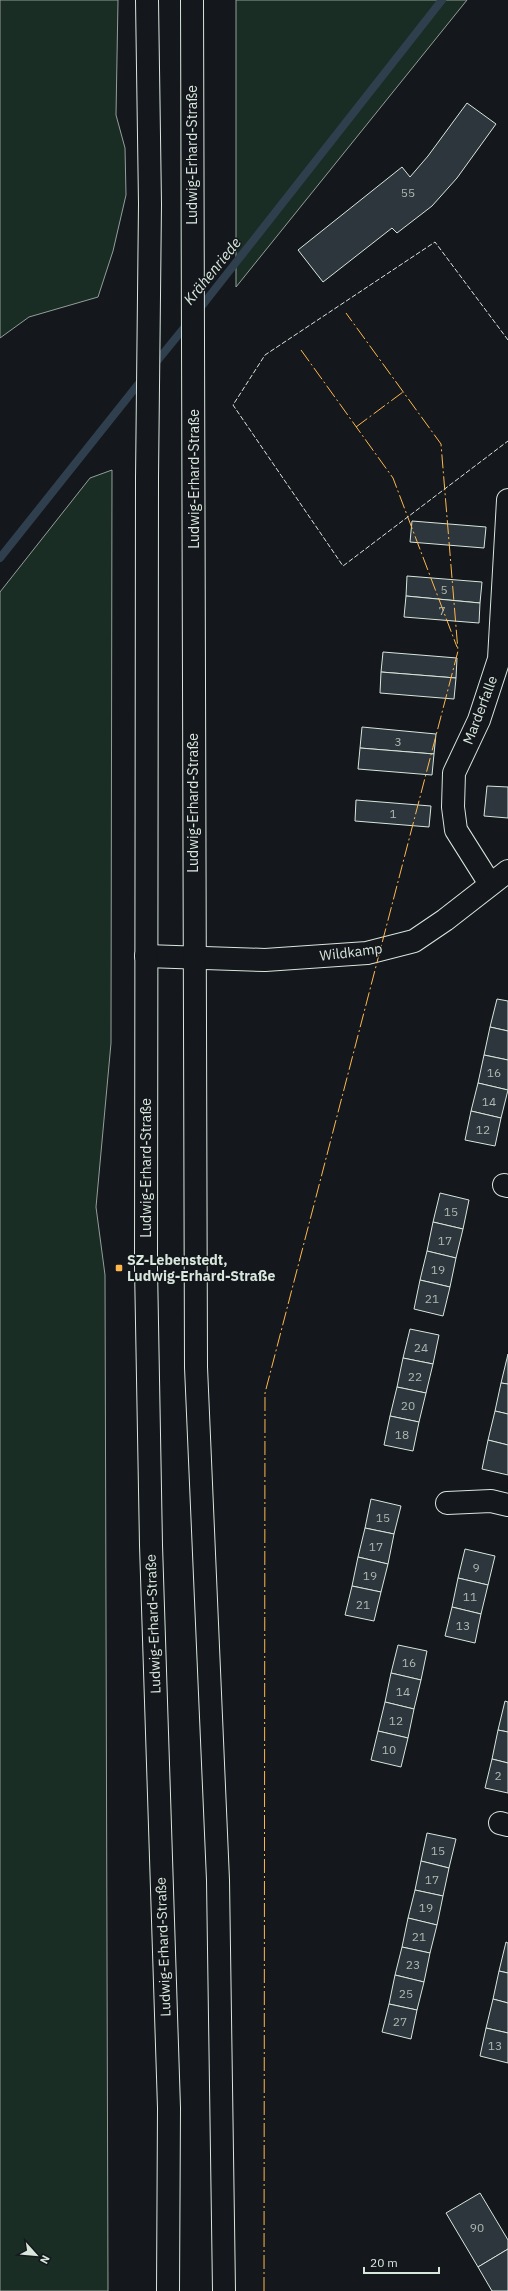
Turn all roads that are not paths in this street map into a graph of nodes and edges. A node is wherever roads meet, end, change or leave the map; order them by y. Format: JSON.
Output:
{"nodes":[{"id":1,"x":147,"y":0,"type":"edge"},
{"id":2,"x":192,"y":0,"type":"edge"},
{"id":3,"x":508,"y":500,"type":"edge"},
{"id":4,"x":508,"y":871,"type":"edge"},
{"id":5,"x":490,"y":884,"type":"junction"},
{"id":6,"x":146,"y":956,"type":"junction"},
{"id":7,"x":194,"y":958,"type":"junction"},
{"id":8,"x":447,"y":1503,"type":"dead end"},
{"id":9,"x":508,"y":1505,"type":"edge"},
{"id":10,"x":168,"y":2291,"type":"edge"},
{"id":11,"x":224,"y":2291,"type":"edge"}],
"edges":[{"from":1,"to":6,"type":"main road","name":"Ludwig-Erhard-Straße"},
{"from":2,"to":7,"type":"main road","name":"Ludwig-Erhard-Straße"},
{"from":3,"to":5,"type":"main road","name":"Marderfalle"},
{"from":4,"to":5,"type":"main road","name":"Wildkamp"},
{"from":5,"to":7,"type":"main road","name":"Wildkamp"},
{"from":6,"to":7,"type":"main road"},
{"from":6,"to":10,"type":"main road","name":"Ludwig-Erhard-Straße"},
{"from":7,"to":11,"type":"main road","name":"Ludwig-Erhard-Straße"},
{"from":8,"to":9,"type":"main road"}]}
